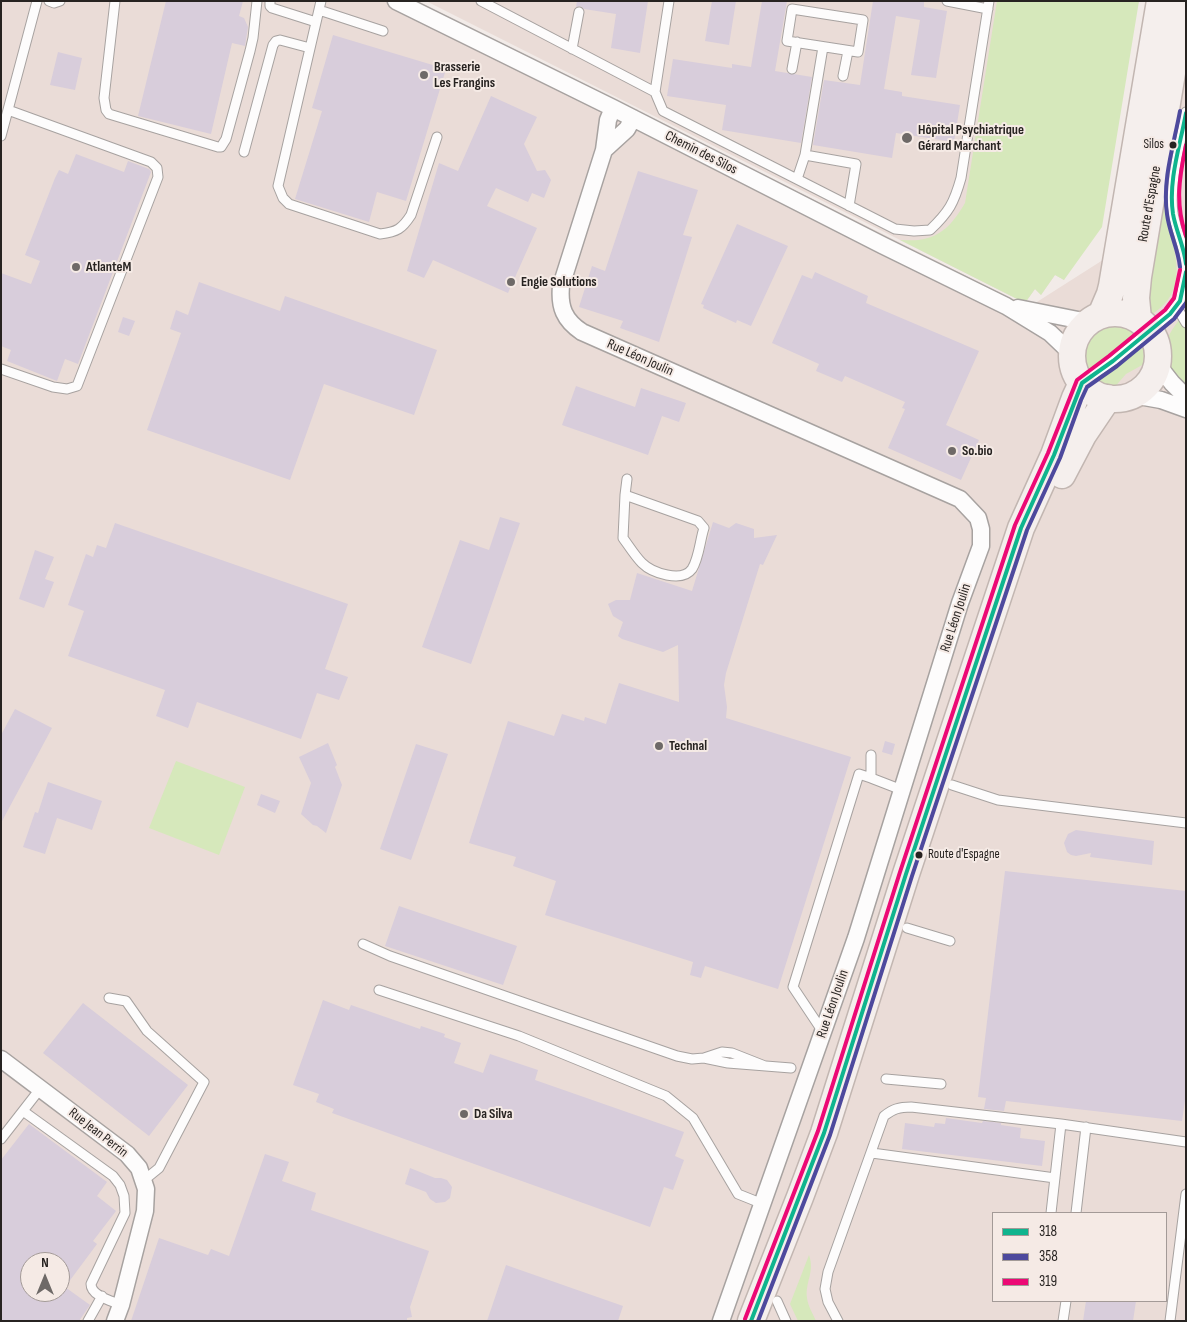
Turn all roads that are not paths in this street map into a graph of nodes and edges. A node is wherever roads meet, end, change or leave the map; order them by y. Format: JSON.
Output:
{"nodes":[{"id":1,"x":37,"y":1,"type":"edge"},
{"id":2,"x":49,"y":1,"type":"edge"},
{"id":3,"x":60,"y":1,"type":"edge"},
{"id":4,"x":115,"y":1,"type":"edge"},
{"id":5,"x":257,"y":1,"type":"edge"},
{"id":6,"x":270,"y":1,"type":"edge"},
{"id":7,"x":396,"y":1,"type":"edge"},
{"id":8,"x":669,"y":1,"type":"edge"},
{"id":9,"x":946,"y":1,"type":"edge"},
{"id":10,"x":1160,"y":1,"type":"edge"},
{"id":11,"x":1184,"y":1,"type":"edge"},
{"id":12,"x":487,"y":3,"type":"edge"},
{"id":13,"x":988,"y":5,"type":"edge"},
{"id":14,"x":320,"y":6,"type":"edge"},
{"id":15,"x":579,"y":12,"type":"dead end"},
{"id":16,"x":316,"y":22,"type":"junction"},
{"id":17,"x":383,"y":31,"type":"dead end"},
{"id":18,"x":796,"y":42,"type":"junction"},
{"id":19,"x":823,"y":47,"type":"junction"},
{"id":20,"x":310,"y":48,"type":"junction"},
{"id":21,"x":572,"y":49,"type":"junction"},
{"id":22,"x":848,"y":51,"type":"junction"},
{"id":23,"x":792,"y":69,"type":"dead end"},
{"id":24,"x":843,"y":76,"type":"dead end"},
{"id":25,"x":655,"y":92,"type":"junction"},
{"id":26,"x":613,"y":108,"type":"junction"},
{"id":27,"x":8,"y":110,"type":"junction"},
{"id":28,"x":1186,"y":112,"type":"edge"},
{"id":29,"x":633,"y":118,"type":"junction"},
{"id":30,"x":1,"y":136,"type":"edge"},
{"id":31,"x":437,"y":137,"type":"dead end"},
{"id":32,"x":604,"y":150,"type":"junction"},
{"id":33,"x":244,"y":152,"type":"dead end"},
{"id":34,"x":805,"y":155,"type":"junction"},
{"id":35,"x":797,"y":179,"type":"junction"},
{"id":36,"x":849,"y":206,"type":"junction"},
{"id":37,"x":1181,"y":224,"type":"edge"},
{"id":38,"x":1186,"y":266,"type":"edge"},
{"id":39,"x":1186,"y":271,"type":"edge"},
{"id":40,"x":1006,"y":306,"type":"junction"},
{"id":41,"x":1176,"y":306,"type":"junction"},
{"id":42,"x":1094,"y":318,"type":"junction"},
{"id":43,"x":1186,"y":323,"type":"edge"},
{"id":44,"x":1144,"y":324,"type":"junction"},
{"id":45,"x":1072,"y":354,"type":"junction"},
{"id":46,"x":1158,"y":365,"type":"junction"},
{"id":47,"x":1,"y":369,"type":"edge"},
{"id":48,"x":1082,"y":383,"type":"junction"},
{"id":49,"x":1133,"y":395,"type":"junction"},
{"id":50,"x":1186,"y":397,"type":"edge"},
{"id":51,"x":1108,"y":398,"type":"junction"},
{"id":52,"x":1186,"y":409,"type":"edge"},
{"id":53,"x":627,"y":479,"type":"dead end"},
{"id":54,"x":626,"y":495,"type":"junction"},
{"id":55,"x":871,"y":755,"type":"dead end"},
{"id":56,"x":871,"y":778,"type":"junction"},
{"id":57,"x":952,"y":785,"type":"junction"},
{"id":58,"x":902,"y":790,"type":"junction"},
{"id":59,"x":1186,"y":823,"type":"edge"},
{"id":60,"x":907,"y":928,"type":"junction"},
{"id":61,"x":950,"y":941,"type":"dead end"},
{"id":62,"x":363,"y":944,"type":"dead end"},
{"id":63,"x":379,"y":990,"type":"dead end"},
{"id":64,"x":109,"y":998,"type":"dead end"},
{"id":65,"x":823,"y":1032,"type":"junction"},
{"id":66,"x":1,"y":1059,"type":"edge"},
{"id":67,"x":790,"y":1068,"type":"dead end"},
{"id":68,"x":886,"y":1080,"type":"dead end"},
{"id":69,"x":941,"y":1084,"type":"dead end"},
{"id":70,"x":40,"y":1088,"type":"junction"},
{"id":71,"x":23,"y":1111,"type":"junction"},
{"id":72,"x":1061,"y":1124,"type":"junction"},
{"id":73,"x":1086,"y":1127,"type":"junction"},
{"id":74,"x":1,"y":1139,"type":"edge"},
{"id":75,"x":1186,"y":1142,"type":"edge"},
{"id":76,"x":872,"y":1153,"type":"junction"},
{"id":77,"x":1055,"y":1178,"type":"junction"},
{"id":78,"x":143,"y":1181,"type":"junction"},
{"id":79,"x":1186,"y":1194,"type":"edge"},
{"id":80,"x":763,"y":1204,"type":"junction"},
{"id":81,"x":1051,"y":1212,"type":"edge"},
{"id":82,"x":1076,"y":1212,"type":"edge"},
{"id":83,"x":1182,"y":1263,"type":"edge"},
{"id":84,"x":102,"y":1296,"type":"junction"},
{"id":85,"x":1066,"y":1302,"type":"edge"},
{"id":86,"x":121,"y":1305,"type":"junction"},
{"id":87,"x":778,"y":1314,"type":"edge"},
{"id":88,"x":88,"y":1321,"type":"edge"},
{"id":89,"x":115,"y":1321,"type":"edge"},
{"id":90,"x":722,"y":1321,"type":"edge"},
{"id":91,"x":752,"y":1321,"type":"edge"},
{"id":92,"x":838,"y":1321,"type":"edge"},
{"id":93,"x":1063,"y":1321,"type":"edge"},
{"id":94,"x":1170,"y":1321,"type":"edge"}],
"edges":[{"from":1,"to":27,"type":"lane"},
{"from":2,"to":3,"type":"lane"},
{"from":4,"to":5,"type":"lane"},
{"from":6,"to":16,"type":"lane"},
{"from":7,"to":26,"type":"street","name":"Chemin des Silos"},
{"from":8,"to":25,"type":"lane"},
{"from":9,"to":13,"type":"lane"},
{"from":10,"to":42,"type":"main road","name":"Route d'Espagne"},
{"from":11,"to":44,"type":"main road","name":"Route d'Espagne"},
{"from":12,"to":21,"type":"lane"},
{"from":13,"to":36,"type":"lane"},
{"from":14,"to":16,"type":"lane"},
{"from":14,"to":17,"type":"lane"},
{"from":15,"to":21,"type":"lane"},
{"from":16,"to":20,"type":"lane"},
{"from":18,"to":19,"type":"lane"},
{"from":18,"to":22,"type":"lane"},
{"from":18,"to":23,"type":"lane"},
{"from":19,"to":22,"type":"lane"},
{"from":19,"to":34,"type":"lane"},
{"from":20,"to":31,"type":"lane"},
{"from":20,"to":33,"type":"lane"},
{"from":21,"to":25,"type":"lane"},
{"from":22,"to":24,"type":"lane"},
{"from":25,"to":35,"type":"lane"},
{"from":26,"to":29,"type":"street","name":"Chemin des Silos"},
{"from":26,"to":32,"type":"street","name":"Rue Léon Joulin"},
{"from":27,"to":30,"type":"lane"},
{"from":27,"to":47,"type":"lane"},
{"from":28,"to":37,"type":"lane"},
{"from":29,"to":32,"type":"street","name":"Rue Léon Joulin"},
{"from":29,"to":40,"type":"street","name":"Chemin des Silos"},
{"from":32,"to":58,"type":"street","name":"Rue Léon Joulin"},
{"from":34,"to":35,"type":"lane"},
{"from":34,"to":36,"type":"lane"},
{"from":35,"to":36,"type":"lane"},
{"from":37,"to":38,"type":"lane"},
{"from":39,"to":41,"type":"lane"},
{"from":40,"to":42,"type":"street","name":"Chemin des Silos"},
{"from":40,"to":45,"type":"street","name":"Chemin des Silos"},
{"from":41,"to":43,"type":"lane"},
{"from":41,"to":44,"type":"lane"},
{"from":42,"to":44,"type":"main road"},
{"from":42,"to":45,"type":"main road","name":"Route d'Espagne"},
{"from":44,"to":46,"type":"main road","name":"Route d'Espagne"},
{"from":44,"to":48,"type":"lane"},
{"from":45,"to":48,"type":"main road"},
{"from":46,"to":49,"type":"main road"},
{"from":46,"to":50,"type":"street"},
{"from":48,"to":51,"type":"main road"},
{"from":48,"to":91,"type":"main road"},
{"from":49,"to":51,"type":"main road"},
{"from":49,"to":52,"type":"street"},
{"from":51,"to":57,"type":"main road"},
{"from":53,"to":54,"type":"lane"},
{"from":54,"to":54,"type":"lane"},
{"from":55,"to":56,"type":"lane"},
{"from":56,"to":58,"type":"lane"},
{"from":56,"to":65,"type":"lane"},
{"from":57,"to":59,"type":"lane"},
{"from":57,"to":60,"type":"main road"},
{"from":58,"to":65,"type":"street","name":"Rue Léon Joulin"},
{"from":60,"to":61,"type":"lane"},
{"from":60,"to":87,"type":"main road"},
{"from":62,"to":67,"type":"lane"},
{"from":63,"to":80,"type":"lane"},
{"from":64,"to":78,"type":"lane"},
{"from":65,"to":80,"type":"street","name":"Rue Léon Joulin"},
{"from":66,"to":70,"type":"street","name":"Rue Jean Perrin"},
{"from":68,"to":69,"type":"lane"},
{"from":70,"to":71,"type":"lane"},
{"from":70,"to":78,"type":"street","name":"Rue Jean Perrin"},
{"from":71,"to":74,"type":"lane"},
{"from":71,"to":84,"type":"lane"},
{"from":72,"to":73,"type":"lane"},
{"from":72,"to":76,"type":"lane"},
{"from":72,"to":77,"type":"lane"},
{"from":73,"to":75,"type":"lane"},
{"from":73,"to":82,"type":"lane"},
{"from":76,"to":77,"type":"lane"},
{"from":76,"to":92,"type":"lane"},
{"from":77,"to":81,"type":"lane"},
{"from":78,"to":86,"type":"street","name":"Rue Jean Perrin"},
{"from":79,"to":83,"type":"lane"},
{"from":80,"to":90,"type":"street","name":"Rue Léon Joulin"},
{"from":83,"to":94,"type":"lane"},
{"from":84,"to":86,"type":"lane"},
{"from":84,"to":88,"type":"lane"},
{"from":85,"to":93,"type":"lane"},
{"from":86,"to":89,"type":"street","name":"Rue Jean Perrin"}]}
